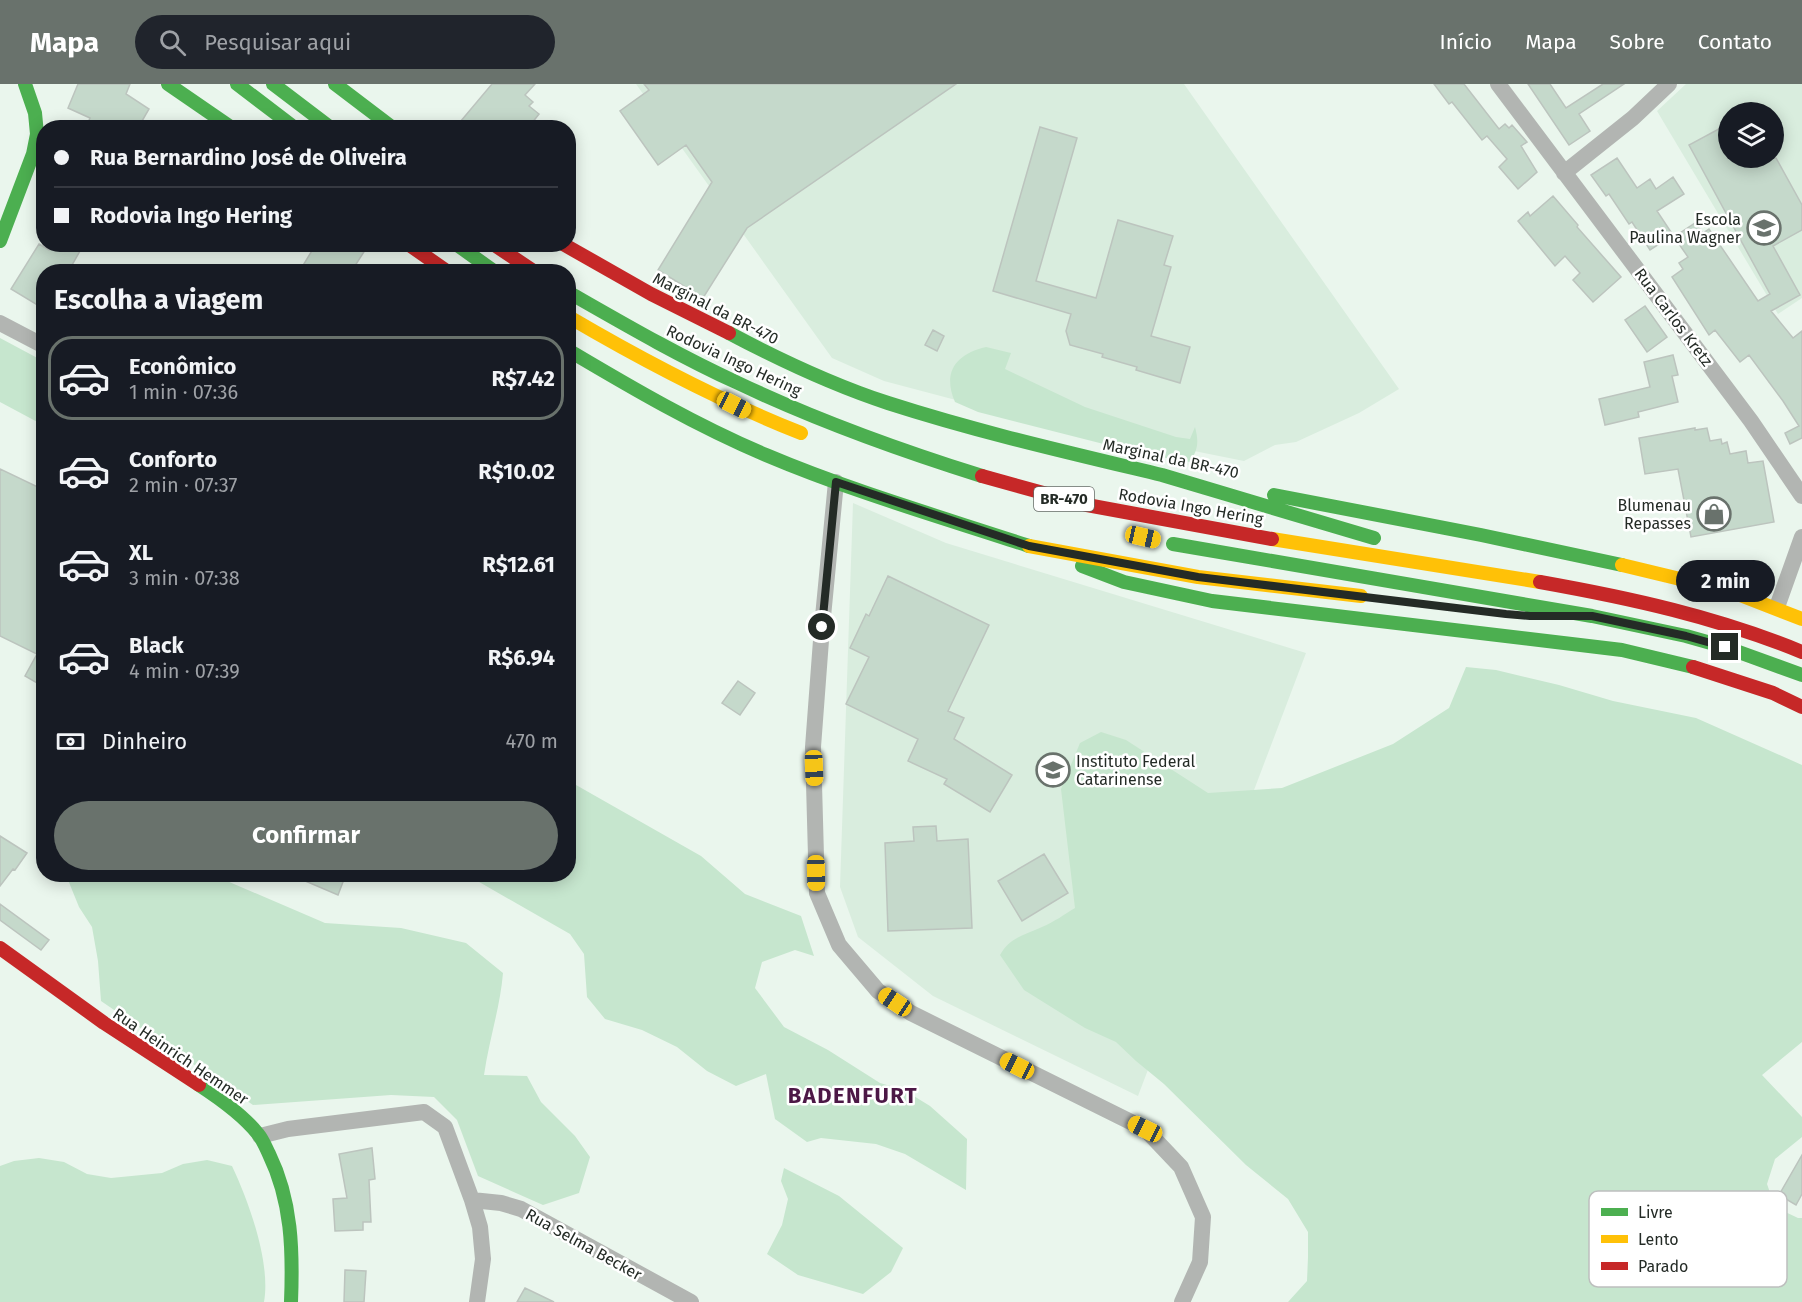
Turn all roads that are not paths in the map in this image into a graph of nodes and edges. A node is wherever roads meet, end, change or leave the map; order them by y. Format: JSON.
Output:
{"nodes":[{"id":1,"x":25,"y":84,"type":"edge"},
{"id":2,"x":168,"y":84,"type":"edge"},
{"id":3,"x":273,"y":84,"type":"edge"},
{"id":4,"x":335,"y":84,"type":"edge"},
{"id":5,"x":1498,"y":84,"type":"edge"},
{"id":6,"x":1669,"y":84,"type":"edge"},
{"id":7,"x":232,"y":88,"type":"edge"},
{"id":8,"x":229,"y":110,"type":"dead end"},
{"id":9,"x":220,"y":120,"type":"edge"},
{"id":10,"x":232,"y":120,"type":"edge"},
{"id":11,"x":282,"y":120,"type":"edge"},
{"id":12,"x":321,"y":120,"type":"edge"},
{"id":13,"x":382,"y":120,"type":"edge"},
{"id":14,"x":36,"y":124,"type":"edge"},
{"id":15,"x":36,"y":139,"type":"edge"},
{"id":16,"x":1564,"y":174,"type":"junction"},
{"id":17,"x":0,"y":241,"type":"edge"},
{"id":18,"x":576,"y":251,"type":"edge"},
{"id":19,"x":419,"y":252,"type":"edge"},
{"id":20,"x":467,"y":252,"type":"edge"},
{"id":21,"x":505,"y":252,"type":"edge"},
{"id":22,"x":437,"y":264,"type":"edge"},
{"id":23,"x":484,"y":264,"type":"edge"},
{"id":24,"x":523,"y":264,"type":"edge"},
{"id":25,"x":576,"y":296,"type":"edge"},
{"id":26,"x":576,"y":322,"type":"edge"},
{"id":27,"x":0,"y":323,"type":"edge"},
{"id":28,"x":36,"y":342,"type":"edge"},
{"id":29,"x":576,"y":356,"type":"edge"},
{"id":30,"x":817,"y":440,"type":"dead end"},
{"id":31,"x":1162,"y":475,"type":"junction"},
{"id":32,"x":836,"y":482,"type":"junction"},
{"id":33,"x":1802,"y":496,"type":"edge"},
{"id":34,"x":1802,"y":537,"type":"edge"},
{"id":35,"x":1164,"y":542,"type":"dead end"},
{"id":36,"x":1029,"y":546,"type":"junction"},
{"id":37,"x":1508,"y":575,"type":"junction"},
{"id":38,"x":1376,"y":598,"type":"dead end"},
{"id":39,"x":1777,"y":607,"type":"junction"},
{"id":40,"x":1471,"y":609,"type":"dead end"},
{"id":41,"x":1592,"y":616,"type":"junction"},
{"id":42,"x":1802,"y":619,"type":"edge"},
{"id":43,"x":1802,"y":652,"type":"edge"},
{"id":44,"x":1802,"y":675,"type":"edge"},
{"id":45,"x":1802,"y":707,"type":"edge"},
{"id":46,"x":0,"y":948,"type":"edge"},
{"id":47,"x":260,"y":1136,"type":"junction"},
{"id":48,"x":472,"y":1200,"type":"junction"},
{"id":49,"x":291,"y":1302,"type":"edge"},
{"id":50,"x":477,"y":1302,"type":"edge"},
{"id":51,"x":691,"y":1302,"type":"edge"},
{"id":52,"x":1182,"y":1302,"type":"edge"}],
"edges":[{"from":1,"to":14,"type":"main road"},
{"from":2,"to":9,"type":"main road"},
{"from":3,"to":12,"type":"main road"},
{"from":4,"to":13,"type":"main road"},
{"from":5,"to":16,"type":"street","name":"Rua Carlos Kretz"},
{"from":6,"to":16,"type":"street"},
{"from":7,"to":11,"type":"main road"},
{"from":8,"to":10,"type":"main road"},
{"from":15,"to":17,"type":"main road"},
{"from":16,"to":33,"type":"street","name":"Rua Carlos Kretz"},
{"from":18,"to":31,"type":"main road","name":"Marginal da BR-470"},
{"from":19,"to":22,"type":"main road"},
{"from":20,"to":23,"type":"main road"},
{"from":21,"to":24,"type":"main road"},
{"from":25,"to":37,"type":"main road","name":"Rodovia Ingo Hering","number":"BR-470"},
{"from":26,"to":30,"type":"main road"},
{"from":27,"to":28,"type":"street"},
{"from":29,"to":32,"type":"main road"},
{"from":31,"to":37,"type":"main road"},
{"from":31,"to":39,"type":"main road","name":"Marginal da BR-470"},
{"from":32,"to":36,"type":"main road"},
{"from":32,"to":52,"type":"street"},
{"from":34,"to":39,"type":"street"},
{"from":35,"to":41,"type":"main road"},
{"from":36,"to":38,"type":"main road"},
{"from":36,"to":45,"type":"main road"},
{"from":37,"to":43,"type":"main road","name":"Rodovia Ingo Hering","number":"BR-470"},
{"from":39,"to":42,"type":"main road","name":"Marginal da BR-470"},
{"from":40,"to":41,"type":"main road"},
{"from":41,"to":44,"type":"main road"},
{"from":46,"to":47,"type":"main road","name":"Rua Heinrich Hemmer"},
{"from":47,"to":48,"type":"street"},
{"from":47,"to":49,"type":"main road","name":"Rua Heinrich Hemmer"},
{"from":48,"to":50,"type":"street"},
{"from":48,"to":51,"type":"street","name":"Rua Selma Becker"}]}
